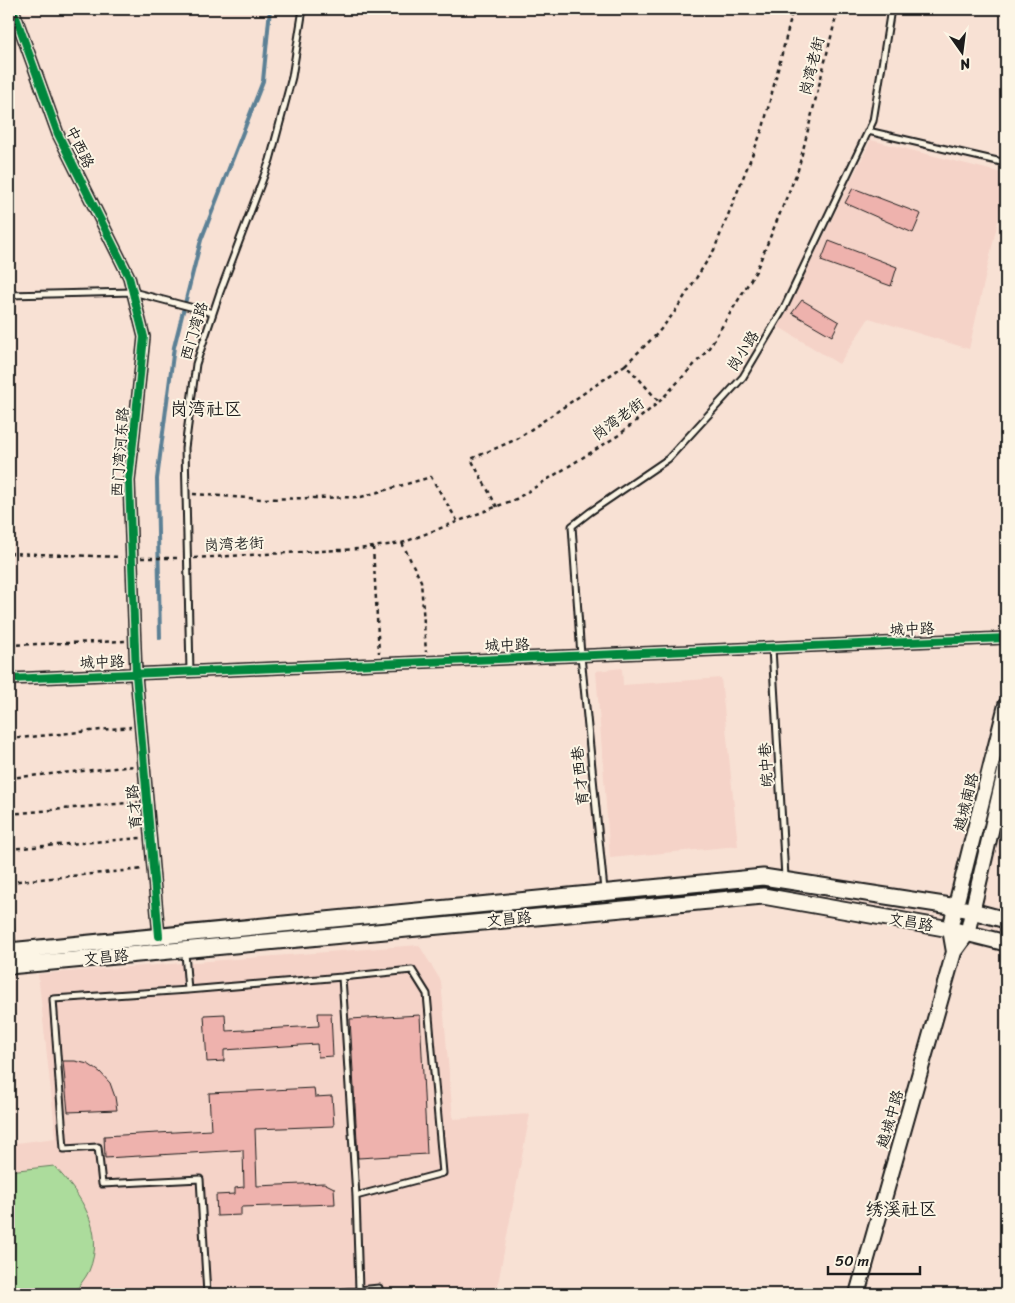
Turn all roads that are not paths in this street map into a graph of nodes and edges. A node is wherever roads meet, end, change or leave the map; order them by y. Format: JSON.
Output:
{"nodes":[{"id":1,"x":13,"y":9,"type":"edge"},
{"id":2,"x":303,"y":9,"type":"edge"},
{"id":3,"x":892,"y":9,"type":"edge"},
{"id":4,"x":868,"y":131,"type":"junction"},
{"id":5,"x":1006,"y":163,"type":"edge"},
{"id":6,"x":133,"y":292,"type":"junction"},
{"id":7,"x":9,"y":295,"type":"edge"},
{"id":8,"x":213,"y":314,"type":"junction"},
{"id":9,"x":1006,"y":638,"type":"edge"},
{"id":10,"x":772,"y":648,"type":"junction"},
{"id":11,"x":581,"y":656,"type":"junction"},
{"id":12,"x":190,"y":672,"type":"junction"},
{"id":13,"x":136,"y":675,"type":"junction"},
{"id":14,"x":9,"y":679,"type":"edge"},
{"id":15,"x":1006,"y":705,"type":"edge"},
{"id":16,"x":1006,"y":767,"type":"edge"},
{"id":17,"x":785,"y":880,"type":"junction"},
{"id":18,"x":604,"y":893,"type":"junction"},
{"id":19,"x":956,"y":907,"type":"junction"},
{"id":20,"x":972,"y":910,"type":"junction"},
{"id":21,"x":9,"y":913,"type":"edge"},
{"id":22,"x":1006,"y":920,"type":"edge"},
{"id":23,"x":950,"y":929,"type":"junction"},
{"id":24,"x":967,"y":934,"type":"junction"},
{"id":25,"x":159,"y":936,"type":"junction"},
{"id":26,"x":1006,"y":943,"type":"edge"},
{"id":27,"x":10,"y":950,"type":"edge"},
{"id":28,"x":185,"y":950,"type":"junction"},
{"id":29,"x":954,"y":952,"type":"junction"},
{"id":30,"x":9,"y":966,"type":"edge"},
{"id":31,"x":342,"y":978,"type":"junction"},
{"id":32,"x":188,"y":990,"type":"junction"},
{"id":33,"x":356,"y":1196,"type":"junction"},
{"id":34,"x":359,"y":1290,"type":"junction"},
{"id":35,"x":207,"y":1294,"type":"edge"},
{"id":36,"x":332,"y":1294,"type":"edge"},
{"id":37,"x":380,"y":1294,"type":"edge"},
{"id":38,"x":857,"y":1294,"type":"edge"}],
"edges":[{"from":1,"to":6,"type":"street","name":"中西路"},
{"from":2,"to":8,"type":"lane","name":"西门湾路"},
{"from":3,"to":4,"type":"lane","name":"岗小路"},
{"from":4,"to":5,"type":"lane"},
{"from":4,"to":11,"type":"lane","name":"岗小路"},
{"from":6,"to":7,"type":"lane"},
{"from":6,"to":8,"type":"lane"},
{"from":6,"to":13,"type":"street","name":"西门湾河东路"},
{"from":8,"to":12,"type":"lane","name":"西门湾路"},
{"from":9,"to":10,"type":"street","name":"城中路"},
{"from":10,"to":11,"type":"street","name":"城中路"},
{"from":10,"to":17,"type":"lane","name":"皖中巷"},
{"from":11,"to":12,"type":"street","name":"城中路"},
{"from":11,"to":18,"type":"lane","name":"育才西巷"},
{"from":12,"to":13,"type":"street","name":"城中路"},
{"from":13,"to":14,"type":"street","name":"城中路"},
{"from":13,"to":25,"type":"street","name":"育才路"},
{"from":15,"to":19,"type":"street","name":"越城南路"},
{"from":16,"to":20,"type":"street","name":"越城中路"},
{"from":17,"to":18,"type":"main road","name":"文昌路"},
{"from":17,"to":19,"type":"main road","name":"文昌路"},
{"from":18,"to":25,"type":"main road","name":"文昌路"},
{"from":19,"to":20,"type":"main road","name":"文昌路"},
{"from":19,"to":23,"type":"street","name":"越城中路"},
{"from":20,"to":22,"type":"main road","name":"文昌路"},
{"from":20,"to":24,"type":"street","name":"越城中路"},
{"from":21,"to":27,"type":"lane"},
{"from":23,"to":24,"type":"main road","name":"文昌路"},
{"from":23,"to":28,"type":"main road","name":"文昌路"},
{"from":23,"to":29,"type":"street","name":"越城中路"},
{"from":24,"to":26,"type":"main road","name":"文昌路"},
{"from":24,"to":29,"type":"street","name":"越城中路"},
{"from":25,"to":27,"type":"main road","name":"文昌路"},
{"from":28,"to":30,"type":"main road","name":"文昌路"},
{"from":28,"to":32,"type":"lane"},
{"from":29,"to":38,"type":"street","name":"越城中路"},
{"from":31,"to":32,"type":"lane"},
{"from":31,"to":33,"type":"lane"},
{"from":31,"to":33,"type":"lane"},
{"from":32,"to":35,"type":"lane"},
{"from":33,"to":34,"type":"lane"},
{"from":34,"to":36,"type":"lane"},
{"from":34,"to":37,"type":"lane"}]}
